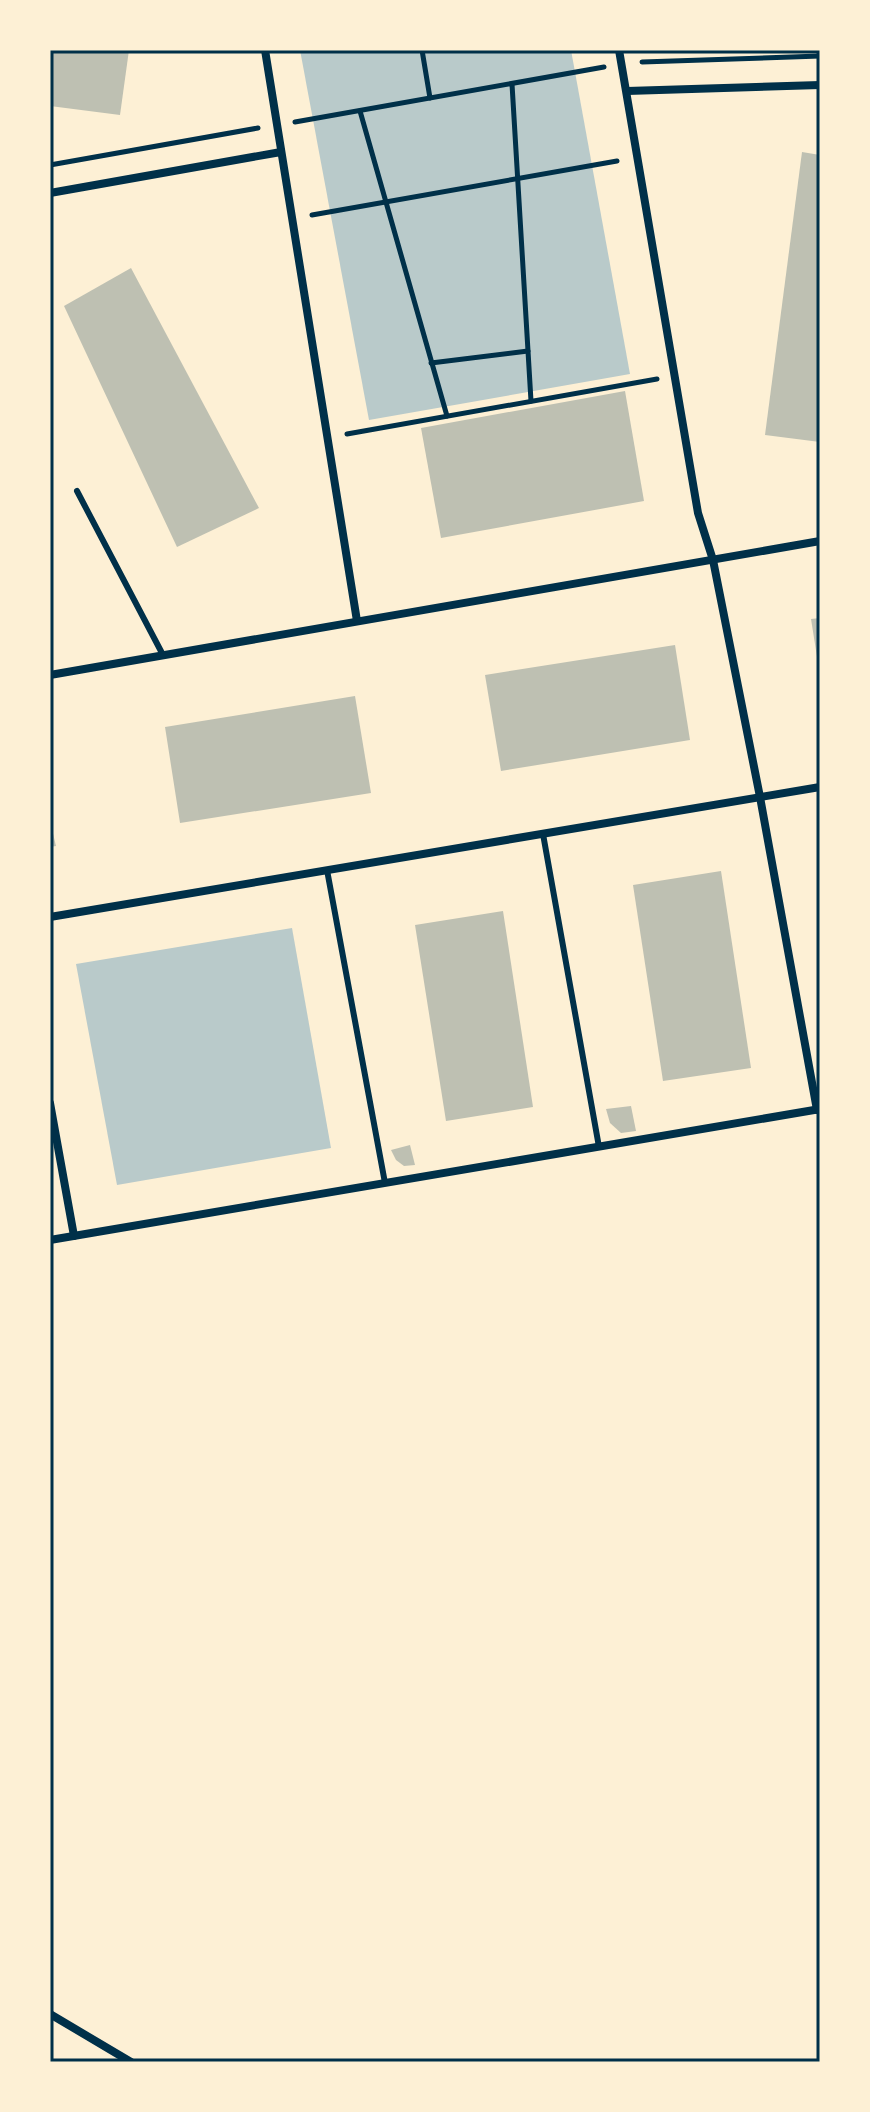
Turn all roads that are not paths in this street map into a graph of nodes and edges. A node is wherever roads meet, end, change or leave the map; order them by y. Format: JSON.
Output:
{"nodes":[{"id":1,"x":265,"y":50,"type":"edge"},
{"id":2,"x":619,"y":50,"type":"edge"},
{"id":3,"x":820,"y":85,"type":"edge"},
{"id":4,"x":627,"y":91,"type":"junction"},
{"id":5,"x":281,"y":152,"type":"junction"},
{"id":6,"x":50,"y":193,"type":"edge"},
{"id":7,"x":77,"y":491,"type":"dead end"},
{"id":8,"x":820,"y":541,"type":"edge"},
{"id":9,"x":713,"y":560,"type":"junction"},
{"id":10,"x":357,"y":621,"type":"junction"},
{"id":11,"x":163,"y":655,"type":"junction"},
{"id":12,"x":50,"y":675,"type":"edge"},
{"id":13,"x":820,"y":787,"type":"edge"},
{"id":14,"x":760,"y":797,"type":"junction"},
{"id":15,"x":543,"y":834,"type":"junction"},
{"id":16,"x":327,"y":870,"type":"junction"},
{"id":17,"x":50,"y":917,"type":"edge"},
{"id":18,"x":50,"y":1103,"type":"edge"},
{"id":19,"x":818,"y":1109,"type":"edge"},
{"id":20,"x":599,"y":1147,"type":"junction"},
{"id":21,"x":385,"y":1183,"type":"junction"},
{"id":22,"x":74,"y":1236,"type":"junction"},
{"id":23,"x":50,"y":1240,"type":"edge"},
{"id":24,"x":50,"y":2014,"type":"edge"},
{"id":25,"x":131,"y":2062,"type":"edge"}],
"edges":[{"from":1,"to":5,"type":"street"},
{"from":2,"to":4,"type":"street"},
{"from":3,"to":4,"type":"street"},
{"from":4,"to":9,"type":"street"},
{"from":5,"to":6,"type":"street"},
{"from":5,"to":10,"type":"street"},
{"from":7,"to":11,"type":"lane"},
{"from":8,"to":9,"type":"street"},
{"from":9,"to":10,"type":"street"},
{"from":9,"to":14,"type":"street"},
{"from":10,"to":11,"type":"street"},
{"from":11,"to":12,"type":"street"},
{"from":13,"to":14,"type":"street"},
{"from":14,"to":15,"type":"street"},
{"from":14,"to":19,"type":"street"},
{"from":15,"to":16,"type":"street"},
{"from":15,"to":20,"type":"lane"},
{"from":16,"to":17,"type":"street"},
{"from":16,"to":21,"type":"lane"},
{"from":18,"to":22,"type":"street"},
{"from":19,"to":20,"type":"street"},
{"from":20,"to":21,"type":"street"},
{"from":21,"to":22,"type":"street"},
{"from":22,"to":23,"type":"street"},
{"from":24,"to":25,"type":"street"}]}
